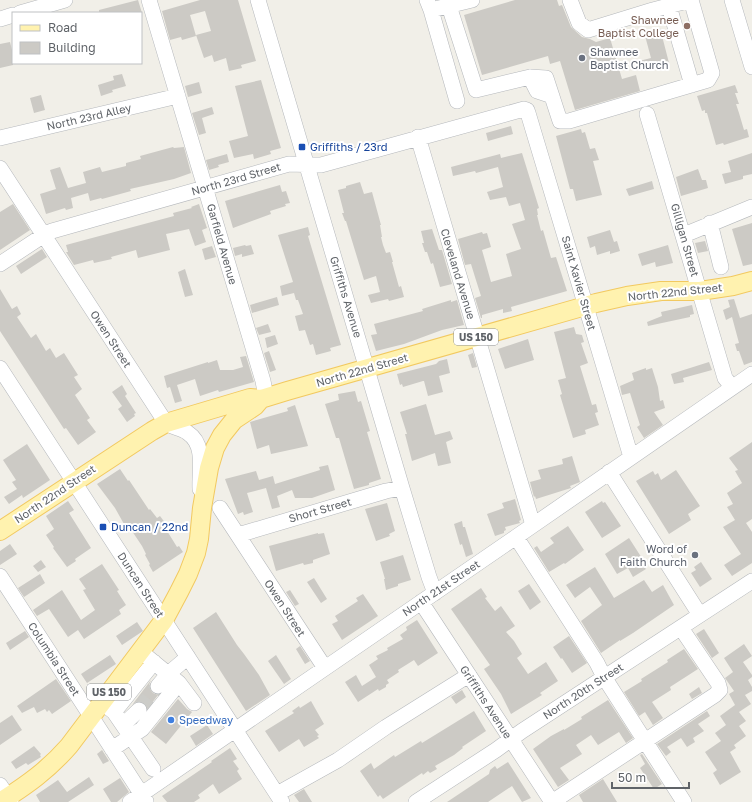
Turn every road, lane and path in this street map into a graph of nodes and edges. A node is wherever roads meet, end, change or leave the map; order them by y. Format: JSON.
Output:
{"nodes":[{"id":1,"x":65,"y":0,"type":"edge"},
{"id":2,"x":149,"y":0,"type":"edge"},
{"id":3,"x":258,"y":0,"type":"edge"},
{"id":4,"x":472,"y":0,"type":"edge"},
{"id":5,"x":570,"y":0,"type":"edge"},
{"id":6,"x":691,"y":0,"type":"edge"},
{"id":7,"x":732,"y":0,"type":"edge"},
{"id":8,"x":42,"y":3,"type":"edge"},
{"id":9,"x":429,"y":5,"type":"edge"},
{"id":10,"x":649,"y":5,"type":"edge"},
{"id":11,"x":449,"y":6,"type":"junction"},
{"id":12,"x":669,"y":6,"type":"junction"},
{"id":13,"x":22,"y":12,"type":"edge"},
{"id":14,"x":12,"y":15,"type":"edge"},
{"id":15,"x":0,"y":19,"type":"edge"},
{"id":16,"x":752,"y":68,"type":"edge"},
{"id":17,"x":692,"y":85,"type":"junction"},
{"id":18,"x":178,"y":96,"type":"junction"},
{"id":19,"x":457,"y":101,"type":"dead end"},
{"id":20,"x":527,"y":110,"type":"joint"},
{"id":21,"x":648,"y":114,"type":"dead end"},
{"id":22,"x":418,"y":137,"type":"junction"},
{"id":23,"x":0,"y":138,"type":"edge"},
{"id":24,"x":306,"y":164,"type":"junction"},
{"id":25,"x":0,"y":168,"type":"edge"},
{"id":26,"x":206,"y":187,"type":"junction"},
{"id":27,"x":752,"y":207,"type":"edge"},
{"id":28,"x":710,"y":223,"type":"junction"},
{"id":29,"x":684,"y":234,"type":"junction"},
{"id":30,"x":44,"y":235,"type":"junction"},
{"id":31,"x":0,"y":264,"type":"edge"},
{"id":32,"x":721,"y":267,"type":"dead end"},
{"id":33,"x":752,"y":281,"type":"edge"},
{"id":34,"x":700,"y":291,"type":"junction"},
{"id":35,"x":585,"y":306,"type":"junction"},
{"id":36,"x":477,"y":337,"type":"junction"},
{"id":37,"x":0,"y":368,"type":"edge"},
{"id":38,"x":368,"y":368,"type":"junction"},
{"id":39,"x":752,"y":374,"type":"edge"},
{"id":40,"x":732,"y":387,"type":"junction"},
{"id":41,"x":264,"y":398,"type":"junction"},
{"id":42,"x":166,"y":423,"type":"junction"},
{"id":43,"x":631,"y":457,"type":"junction"},
{"id":44,"x":609,"y":472,"type":"junction"},
{"id":45,"x":75,"y":482,"type":"junction"},
{"id":46,"x":402,"y":488,"type":"junction"},
{"id":47,"x":211,"y":508,"type":"junction"},
{"id":48,"x":533,"y":525,"type":"junction"},
{"id":49,"x":0,"y":531,"type":"edge"},
{"id":50,"x":238,"y":535,"type":"junction"},
{"id":51,"x":516,"y":537,"type":"junction"},
{"id":52,"x":0,"y":576,"type":"edge"},
{"id":53,"x":752,"y":581,"type":"edge"},
{"id":54,"x":435,"y":593,"type":"junction"},
{"id":55,"x":421,"y":602,"type":"junction"},
{"id":56,"x":700,"y":615,"type":"junction"},
{"id":57,"x":164,"y":620,"type":"junction"},
{"id":58,"x":681,"y":628,"type":"junction"},
{"id":59,"x":140,"y":651,"type":"junction"},
{"id":60,"x":188,"y":657,"type":"junction"},
{"id":61,"x":154,"y":662,"type":"junction"},
{"id":62,"x":325,"y":668,"type":"junction"},
{"id":63,"x":469,"y":675,"type":"junction"},
{"id":64,"x":604,"y":677,"type":"junction"},
{"id":65,"x":173,"y":679,"type":"junction"},
{"id":66,"x":158,"y":686,"type":"tunnel mouth"},
{"id":67,"x":194,"y":703,"type":"dead end"},
{"id":68,"x":108,"y":707,"type":"junction"},
{"id":69,"x":139,"y":710,"type":"tunnel mouth"},
{"id":70,"x":90,"y":716,"type":"junction"},
{"id":71,"x":235,"y":729,"type":"junction"},
{"id":72,"x":127,"y":731,"type":"junction"},
{"id":73,"x":510,"y":739,"type":"junction"},
{"id":74,"x":645,"y":741,"type":"junction"},
{"id":75,"x":112,"y":749,"type":"junction"},
{"id":76,"x":153,"y":769,"type":"dead end"},
{"id":77,"x":5,"y":796,"type":"edge"},
{"id":78,"x":279,"y":798,"type":"edge"},
{"id":79,"x":139,"y":799,"type":"edge"},
{"id":80,"x":416,"y":802,"type":"edge"},
{"id":81,"x":552,"y":802,"type":"edge"},
{"id":82,"x":684,"y":802,"type":"edge"}],
"edges":[{"from":1,"to":8,"type":"street"},
{"from":2,"to":18,"type":"street","name":"Garfield Avenue"},
{"from":3,"to":24,"type":"street","name":"Griffiths Avenue"},
{"from":4,"to":11,"type":"street"},
{"from":5,"to":10,"type":"street"},
{"from":6,"to":12,"type":"street"},
{"from":6,"to":17,"type":"street"},
{"from":7,"to":16,"type":"street"},
{"from":8,"to":13,"type":"street"},
{"from":9,"to":11,"type":"street"},
{"from":9,"to":19,"type":"street"},
{"from":10,"to":12,"type":"street"},
{"from":11,"to":17,"type":"street"},
{"from":12,"to":17,"type":"street"},
{"from":14,"to":15,"type":"street"},
{"from":18,"to":23,"type":"street","name":"North 23rd Alley"},
{"from":18,"to":26,"type":"street","name":"Garfield Avenue"},
{"from":20,"to":22,"type":"street","name":"North 23rd Street"},
{"from":20,"to":35,"type":"street","name":"Saint Xavier Street"},
{"from":21,"to":29,"type":"street","name":"Gilligan Street"},
{"from":22,"to":24,"type":"street","name":"North 23rd Street"},
{"from":22,"to":36,"type":"street","name":"Cleveland Avenue"},
{"from":24,"to":26,"type":"street","name":"North 23rd Street"},
{"from":24,"to":38,"type":"street","name":"Griffiths Avenue"},
{"from":25,"to":30,"type":"street","name":"Owen Street"},
{"from":26,"to":30,"type":"street","name":"North 23rd Street"},
{"from":26,"to":41,"type":"street","name":"Garfield Avenue"},
{"from":27,"to":28,"type":"street"},
{"from":28,"to":29,"type":"street"},
{"from":28,"to":32,"type":"street"},
{"from":29,"to":34,"type":"street","name":"Gilligan Street"},
{"from":30,"to":31,"type":"street","name":"North 23rd Street"},
{"from":30,"to":42,"type":"street","name":"Owen Street"},
{"from":33,"to":34,"type":"main road","name":"North 22nd Street","number":"US 150"},
{"from":34,"to":35,"type":"main road","name":"North 22nd Street","number":"US 150"},
{"from":34,"to":40,"type":"street","name":"Gilligan Street"},
{"from":35,"to":36,"type":"main road","name":"North 22nd Street","number":"US 150"},
{"from":35,"to":43,"type":"street","name":"Saint Xavier Street"},
{"from":36,"to":38,"type":"main road","name":"North 22nd Street","number":"US 150"},
{"from":36,"to":48,"type":"street","name":"Cleveland Avenue"},
{"from":37,"to":45,"type":"street","name":"Duncan Street"},
{"from":38,"to":41,"type":"main road","name":"North 22nd Street","number":"US 150"},
{"from":38,"to":46,"type":"street","name":"Griffiths Avenue"},
{"from":39,"to":40,"type":"street","name":"North 21st Street"},
{"from":40,"to":43,"type":"street","name":"North 21st Street"},
{"from":41,"to":42,"type":"main road","name":"North 22nd Street","number":"US 150"},
{"from":41,"to":47,"type":"main road","number":"US 150"},
{"from":42,"to":45,"type":"main road","name":"North 22nd Street","number":"US 150"},
{"from":42,"to":47,"type":"street","name":"Owen Street"},
{"from":43,"to":44,"type":"street","name":"North 21st Street"},
{"from":44,"to":48,"type":"street","name":"North 21st Street"},
{"from":44,"to":56,"type":"street"},
{"from":45,"to":49,"type":"main road","name":"North 22nd Street","number":"US 150"},
{"from":45,"to":57,"type":"street","name":"Duncan Street"},
{"from":46,"to":50,"type":"street","name":"Short Street"},
{"from":46,"to":54,"type":"street","name":"Griffiths Avenue"},
{"from":47,"to":50,"type":"street","name":"Owen Street"},
{"from":47,"to":57,"type":"main road","number":"US 150"},
{"from":48,"to":51,"type":"street","name":"North 21st Street"},
{"from":50,"to":62,"type":"street","name":"Owen Street"},
{"from":51,"to":54,"type":"street","name":"North 21st Street"},
{"from":51,"to":64,"type":"street"},
{"from":52,"to":70,"type":"street","name":"Columbia Street"},
{"from":53,"to":56,"type":"street","name":"North 20th Street"},
{"from":54,"to":55,"type":"street","name":"North 21st Street"},
{"from":55,"to":62,"type":"street","name":"North 21st Street"},
{"from":55,"to":63,"type":"street","name":"Griffiths Avenue"},
{"from":56,"to":58,"type":"street","name":"North 20th Street"},
{"from":57,"to":59,"type":"main road","number":"US 150"},
{"from":57,"to":60,"type":"street","name":"Duncan Street"},
{"from":58,"to":64,"type":"street","name":"North 20th Street"},
{"from":58,"to":74,"type":"street"},
{"from":59,"to":61,"type":"street"},
{"from":59,"to":68,"type":"main road","number":"US 150"},
{"from":60,"to":65,"type":"street"},
{"from":60,"to":71,"type":"street","name":"Duncan Street"},
{"from":61,"to":65,"type":"street"},
{"from":61,"to":68,"type":"street"},
{"from":62,"to":71,"type":"street","name":"North 21st Street"},
{"from":63,"to":73,"type":"street","name":"Griffiths Avenue"},
{"from":63,"to":78,"type":"street"},
{"from":64,"to":73,"type":"street","name":"North 20th Street"},
{"from":64,"to":74,"type":"street"},
{"from":65,"to":66,"type":"street"},
{"from":65,"to":67,"type":"street"},
{"from":65,"to":72,"type":"street"},
{"from":68,"to":70,"type":"main road","number":"US 150"},
{"from":68,"to":72,"type":"street"},
{"from":69,"to":72,"type":"street"},
{"from":70,"to":75,"type":"street","name":"Columbia Street"},
{"from":70,"to":77,"type":"main road","number":"US 150"},
{"from":71,"to":78,"type":"street","name":"Duncan Street"},
{"from":71,"to":79,"type":"street","name":"North 21st Street"},
{"from":72,"to":75,"type":"street"},
{"from":72,"to":76,"type":"street"},
{"from":73,"to":80,"type":"street","name":"North 20th Street"},
{"from":73,"to":81,"type":"street","name":"Griffiths Avenue"},
{"from":74,"to":81,"type":"street"},
{"from":74,"to":82,"type":"street"},
{"from":75,"to":79,"type":"street","name":"Columbia Street"}]}
